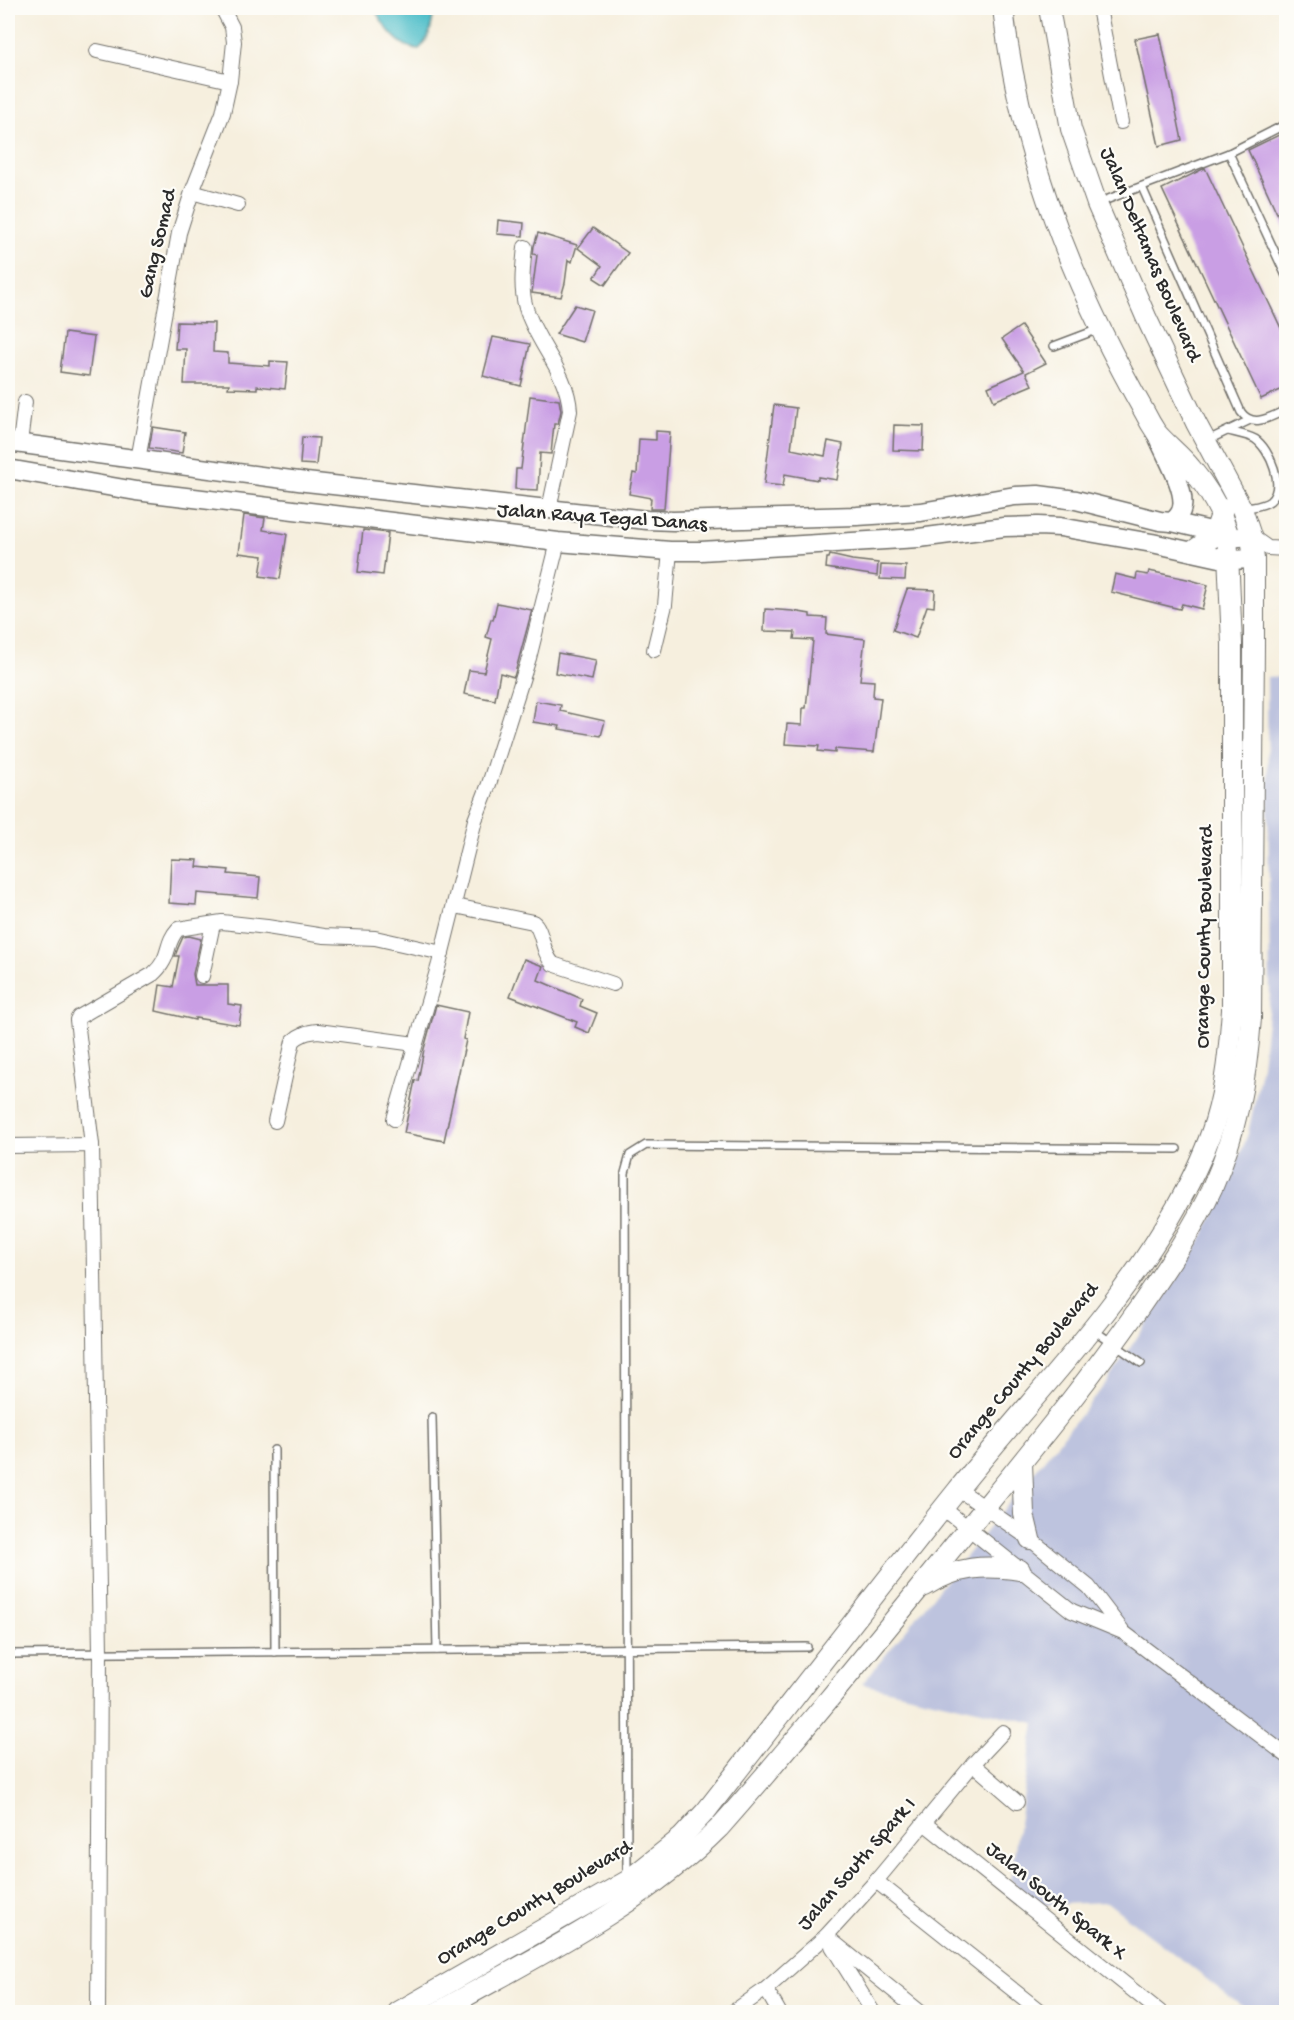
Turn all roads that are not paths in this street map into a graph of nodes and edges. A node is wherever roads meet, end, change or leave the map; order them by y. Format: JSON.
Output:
{"nodes":[{"id":1,"x":222,"y":8,"type":"edge"},
{"id":2,"x":1003,"y":8,"type":"edge"},
{"id":3,"x":1049,"y":8,"type":"edge"},
{"id":4,"x":1100,"y":8,"type":"edge"},
{"id":5,"x":97,"y":51,"type":"dead end"},
{"id":6,"x":230,"y":81,"type":"junction"},
{"id":7,"x":1121,"y":122,"type":"dead end"},
{"id":8,"x":1287,"y":124,"type":"edge"},
{"id":9,"x":1229,"y":153,"type":"junction"},
{"id":10,"x":1142,"y":187,"type":"junction"},
{"id":11,"x":192,"y":192,"type":"junction"},
{"id":12,"x":1097,"y":204,"type":"junction"},
{"id":13,"x":238,"y":205,"type":"dead end"},
{"id":14,"x":525,"y":247,"type":"dead end"},
{"id":15,"x":1287,"y":276,"type":"edge"},
{"id":16,"x":1099,"y":328,"type":"junction"},
{"id":17,"x":1054,"y":346,"type":"dead end"},
{"id":18,"x":25,"y":402,"type":"dead end"},
{"id":19,"x":1287,"y":410,"type":"edge"},
{"id":20,"x":1250,"y":420,"type":"junction"},
{"id":21,"x":1196,"y":423,"type":"junction"},
{"id":22,"x":1228,"y":431,"type":"junction"},
{"id":23,"x":1156,"y":432,"type":"junction"},
{"id":24,"x":1206,"y":441,"type":"junction"},
{"id":25,"x":14,"y":442,"type":"edge"},
{"id":26,"x":138,"y":460,"type":"junction"},
{"id":27,"x":8,"y":469,"type":"edge"},
{"id":28,"x":306,"y":482,"type":"junction"},
{"id":29,"x":1228,"y":483,"type":"junction"},
{"id":30,"x":549,"y":509,"type":"junction"},
{"id":31,"x":1242,"y":509,"type":"junction"},
{"id":32,"x":303,"y":511,"type":"junction"},
{"id":33,"x":623,"y":518,"type":"junction"},
{"id":34,"x":1172,"y":522,"type":"junction"},
{"id":35,"x":1223,"y":529,"type":"junction"},
{"id":36,"x":1251,"y":536,"type":"junction"},
{"id":37,"x":558,"y":542,"type":"junction"},
{"id":38,"x":620,"y":548,"type":"junction"},
{"id":39,"x":1287,"y":549,"type":"edge"},
{"id":40,"x":670,"y":551,"type":"junction"},
{"id":41,"x":1193,"y":551,"type":"junction"},
{"id":42,"x":1261,"y":553,"type":"junction"},
{"id":43,"x":1229,"y":560,"type":"junction"},
{"id":44,"x":654,"y":650,"type":"dead end"},
{"id":45,"x":455,"y":906,"type":"junction"},
{"id":46,"x":213,"y":924,"type":"junction"},
{"id":47,"x":442,"y":953,"type":"junction"},
{"id":48,"x":202,"y":976,"type":"dead end"},
{"id":49,"x":613,"y":984,"type":"dead end"},
{"id":50,"x":415,"y":1044,"type":"junction"},
{"id":51,"x":394,"y":1119,"type":"dead end"},
{"id":52,"x":275,"y":1121,"type":"dead end"},
{"id":53,"x":92,"y":1145,"type":"junction"},
{"id":54,"x":8,"y":1146,"type":"edge"},
{"id":55,"x":1177,"y":1149,"type":"dead end"},
{"id":56,"x":1092,"y":1329,"type":"junction"},
{"id":57,"x":1114,"y":1344,"type":"junction"},
{"id":58,"x":1141,"y":1363,"type":"dead end"},
{"id":59,"x":432,"y":1417,"type":"dead end"},
{"id":60,"x":274,"y":1450,"type":"dead end"},
{"id":61,"x":1022,"y":1462,"type":"junction"},
{"id":62,"x":958,"y":1489,"type":"junction"},
{"id":63,"x":943,"y":1508,"type":"junction"},
{"id":64,"x":984,"y":1508,"type":"junction"},
{"id":65,"x":969,"y":1529,"type":"junction"},
{"id":66,"x":1030,"y":1539,"type":"junction"},
{"id":67,"x":1020,"y":1570,"type":"junction"},
{"id":68,"x":914,"y":1594,"type":"junction"},
{"id":69,"x":1123,"y":1632,"type":"junction"},
{"id":70,"x":807,"y":1647,"type":"dead end"},
{"id":71,"x":626,"y":1648,"type":"junction"},
{"id":72,"x":437,"y":1650,"type":"junction"},
{"id":73,"x":275,"y":1652,"type":"junction"},
{"id":74,"x":100,"y":1653,"type":"junction"},
{"id":75,"x":8,"y":1654,"type":"edge"},
{"id":76,"x":1003,"y":1732,"type":"dead end"},
{"id":77,"x":1287,"y":1755,"type":"edge"},
{"id":78,"x":973,"y":1764,"type":"junction"},
{"id":79,"x":1017,"y":1802,"type":"dead end"},
{"id":80,"x":924,"y":1823,"type":"junction"},
{"id":81,"x":627,"y":1881,"type":"junction"},
{"id":82,"x":876,"y":1881,"type":"junction"},
{"id":83,"x":826,"y":1936,"type":"junction"},
{"id":84,"x":766,"y":1989,"type":"junction"},
{"id":85,"x":461,"y":1998,"type":"edge"},
{"id":86,"x":98,"y":2013,"type":"edge"},
{"id":87,"x":398,"y":2013,"type":"edge"},
{"id":88,"x":438,"y":2013,"type":"edge"},
{"id":89,"x":733,"y":2013,"type":"edge"},
{"id":90,"x":779,"y":2013,"type":"edge"},
{"id":91,"x":873,"y":2013,"type":"edge"},
{"id":92,"x":920,"y":2013,"type":"edge"},
{"id":93,"x":1041,"y":2013,"type":"edge"},
{"id":94,"x":1160,"y":2013,"type":"edge"}],
"edges":[{"from":1,"to":6,"type":"street","name":"Gang Somad"},
{"from":2,"to":16,"type":"main road"},
{"from":3,"to":12,"type":"main road","name":"Jalan Deltamas Boulevard"},
{"from":4,"to":7,"type":"street","name":"Jalan Deltamas Boulevard"},
{"from":5,"to":6,"type":"street"},
{"from":6,"to":11,"type":"street","name":"Gang Somad"},
{"from":8,"to":9,"type":"lane"},
{"from":9,"to":10,"type":"lane"},
{"from":9,"to":15,"type":"lane"},
{"from":10,"to":12,"type":"lane"},
{"from":10,"to":20,"type":"lane"},
{"from":11,"to":13,"type":"street"},
{"from":11,"to":26,"type":"street","name":"Gang Somad"},
{"from":12,"to":21,"type":"main road","name":"Jalan Deltamas Boulevard"},
{"from":14,"to":30,"type":"street"},
{"from":16,"to":17,"type":"lane"},
{"from":16,"to":23,"type":"main road"},
{"from":18,"to":25,"type":"street"},
{"from":19,"to":20,"type":"lane"},
{"from":20,"to":22,"type":"lane"},
{"from":21,"to":23,"type":"main road"},
{"from":21,"to":24,"type":"main road","name":"Jalan Deltamas Boulevard"},
{"from":22,"to":24,"type":"lane"},
{"from":22,"to":31,"type":"lane"},
{"from":23,"to":34,"type":"street"},
{"from":23,"to":35,"type":"main road"},
{"from":24,"to":29,"type":"main road","name":"Jalan Deltamas Boulevard"},
{"from":25,"to":26,"type":"street","name":"Jalan Raya Tegal Danas"},
{"from":26,"to":28,"type":"street","name":"Jalan Raya Tegal Danas"},
{"from":27,"to":32,"type":"street","name":"Jalan Raya Tegal Danas"},
{"from":28,"to":30,"type":"street","name":"Jalan Raya Tegal Danas"},
{"from":28,"to":32,"type":"street"},
{"from":29,"to":31,"type":"main road","name":"Jalan Deltamas Boulevard"},
{"from":29,"to":35,"type":"main road","name":"Orange County Boulevard"},
{"from":30,"to":33,"type":"street","name":"Jalan Raya Tegal Danas"},
{"from":31,"to":36,"type":"main road","name":"Jalan Deltamas Boulevard"},
{"from":32,"to":37,"type":"street","name":"Jalan Raya Tegal Danas"},
{"from":33,"to":34,"type":"street","name":"Jalan Raya Tegal Danas"},
{"from":33,"to":38,"type":"street"},
{"from":34,"to":35,"type":"street","name":"Jalan Raya Tegal Danas"},
{"from":35,"to":36,"type":"street","name":"Jalan Raya Tegal Danas"},
{"from":35,"to":41,"type":"main road"},
{"from":35,"to":43,"type":"main road","name":"Orange County Boulevard"},
{"from":36,"to":42,"type":"main road","name":"Orange County Boulevard"},
{"from":37,"to":38,"type":"street","name":"Jalan Raya Tegal Danas"},
{"from":37,"to":45,"type":"street"},
{"from":38,"to":40,"type":"street","name":"Jalan Raya Tegal Danas"},
{"from":39,"to":42,"type":"street"},
{"from":40,"to":41,"type":"street","name":"Jalan Raya Tegal Danas"},
{"from":40,"to":44,"type":"street"},
{"from":41,"to":43,"type":"street","name":"Jalan Raya Tegal Danas"},
{"from":42,"to":43,"type":"street","name":"Jalan Raya Tegal Danas"},
{"from":42,"to":57,"type":"main road","name":"Orange County Boulevard"},
{"from":43,"to":56,"type":"main road","name":"Orange County Boulevard"},
{"from":45,"to":47,"type":"street"},
{"from":45,"to":49,"type":"street"},
{"from":46,"to":47,"type":"street"},
{"from":46,"to":48,"type":"street"},
{"from":46,"to":53,"type":"street"},
{"from":47,"to":50,"type":"street"},
{"from":50,"to":51,"type":"street"},
{"from":50,"to":52,"type":"street"},
{"from":53,"to":54,"type":"street"},
{"from":53,"to":74,"type":"street"},
{"from":55,"to":71,"type":"lane"},
{"from":56,"to":57,"type":"lane"},
{"from":56,"to":62,"type":"main road","name":"Orange County Boulevard"},
{"from":57,"to":58,"type":"lane"},
{"from":57,"to":61,"type":"main road","name":"Orange County Boulevard"},
{"from":59,"to":72,"type":"lane"},
{"from":60,"to":73,"type":"lane"},
{"from":61,"to":64,"type":"main road","name":"Orange County Boulevard"},
{"from":61,"to":66,"type":"main road"},
{"from":62,"to":63,"type":"main road","name":"Orange County Boulevard"},
{"from":62,"to":64,"type":"street"},
{"from":63,"to":65,"type":"street"},
{"from":63,"to":81,"type":"main road","name":"Orange County Boulevard"},
{"from":64,"to":65,"type":"main road","name":"Orange County Boulevard"},
{"from":64,"to":66,"type":"street"},
{"from":65,"to":67,"type":"street"},
{"from":65,"to":68,"type":"main road","name":"Orange County Boulevard"},
{"from":66,"to":69,"type":"street"},
{"from":67,"to":68,"type":"main road"},
{"from":67,"to":69,"type":"street"},
{"from":68,"to":85,"type":"main road","name":"Orange County Boulevard"},
{"from":69,"to":77,"type":"street"},
{"from":70,"to":71,"type":"lane"},
{"from":71,"to":72,"type":"lane"},
{"from":71,"to":81,"type":"lane"},
{"from":72,"to":73,"type":"lane"},
{"from":73,"to":74,"type":"lane"},
{"from":74,"to":75,"type":"lane"},
{"from":74,"to":86,"type":"street"},
{"from":76,"to":78,"type":"street","name":"Jalan South Spark I"},
{"from":78,"to":79,"type":"street"},
{"from":78,"to":80,"type":"street","name":"Jalan South Spark I"},
{"from":80,"to":82,"type":"street","name":"Jalan South Spark I"},
{"from":80,"to":94,"type":"street","name":"Jalan South Spark X"},
{"from":81,"to":85,"type":"main road","name":"Orange County Boulevard"},
{"from":82,"to":83,"type":"street","name":"Jalan South Spark I"},
{"from":82,"to":93,"type":"street"},
{"from":83,"to":84,"type":"street","name":"Jalan South Spark I"},
{"from":83,"to":91,"type":"street"},
{"from":83,"to":92,"type":"street"},
{"from":84,"to":89,"type":"street","name":"Jalan South Spark I"},
{"from":84,"to":90,"type":"street"},
{"from":85,"to":87,"type":"main road","name":"Orange County Boulevard"},
{"from":85,"to":88,"type":"main road","name":"Orange County Boulevard"}]}
